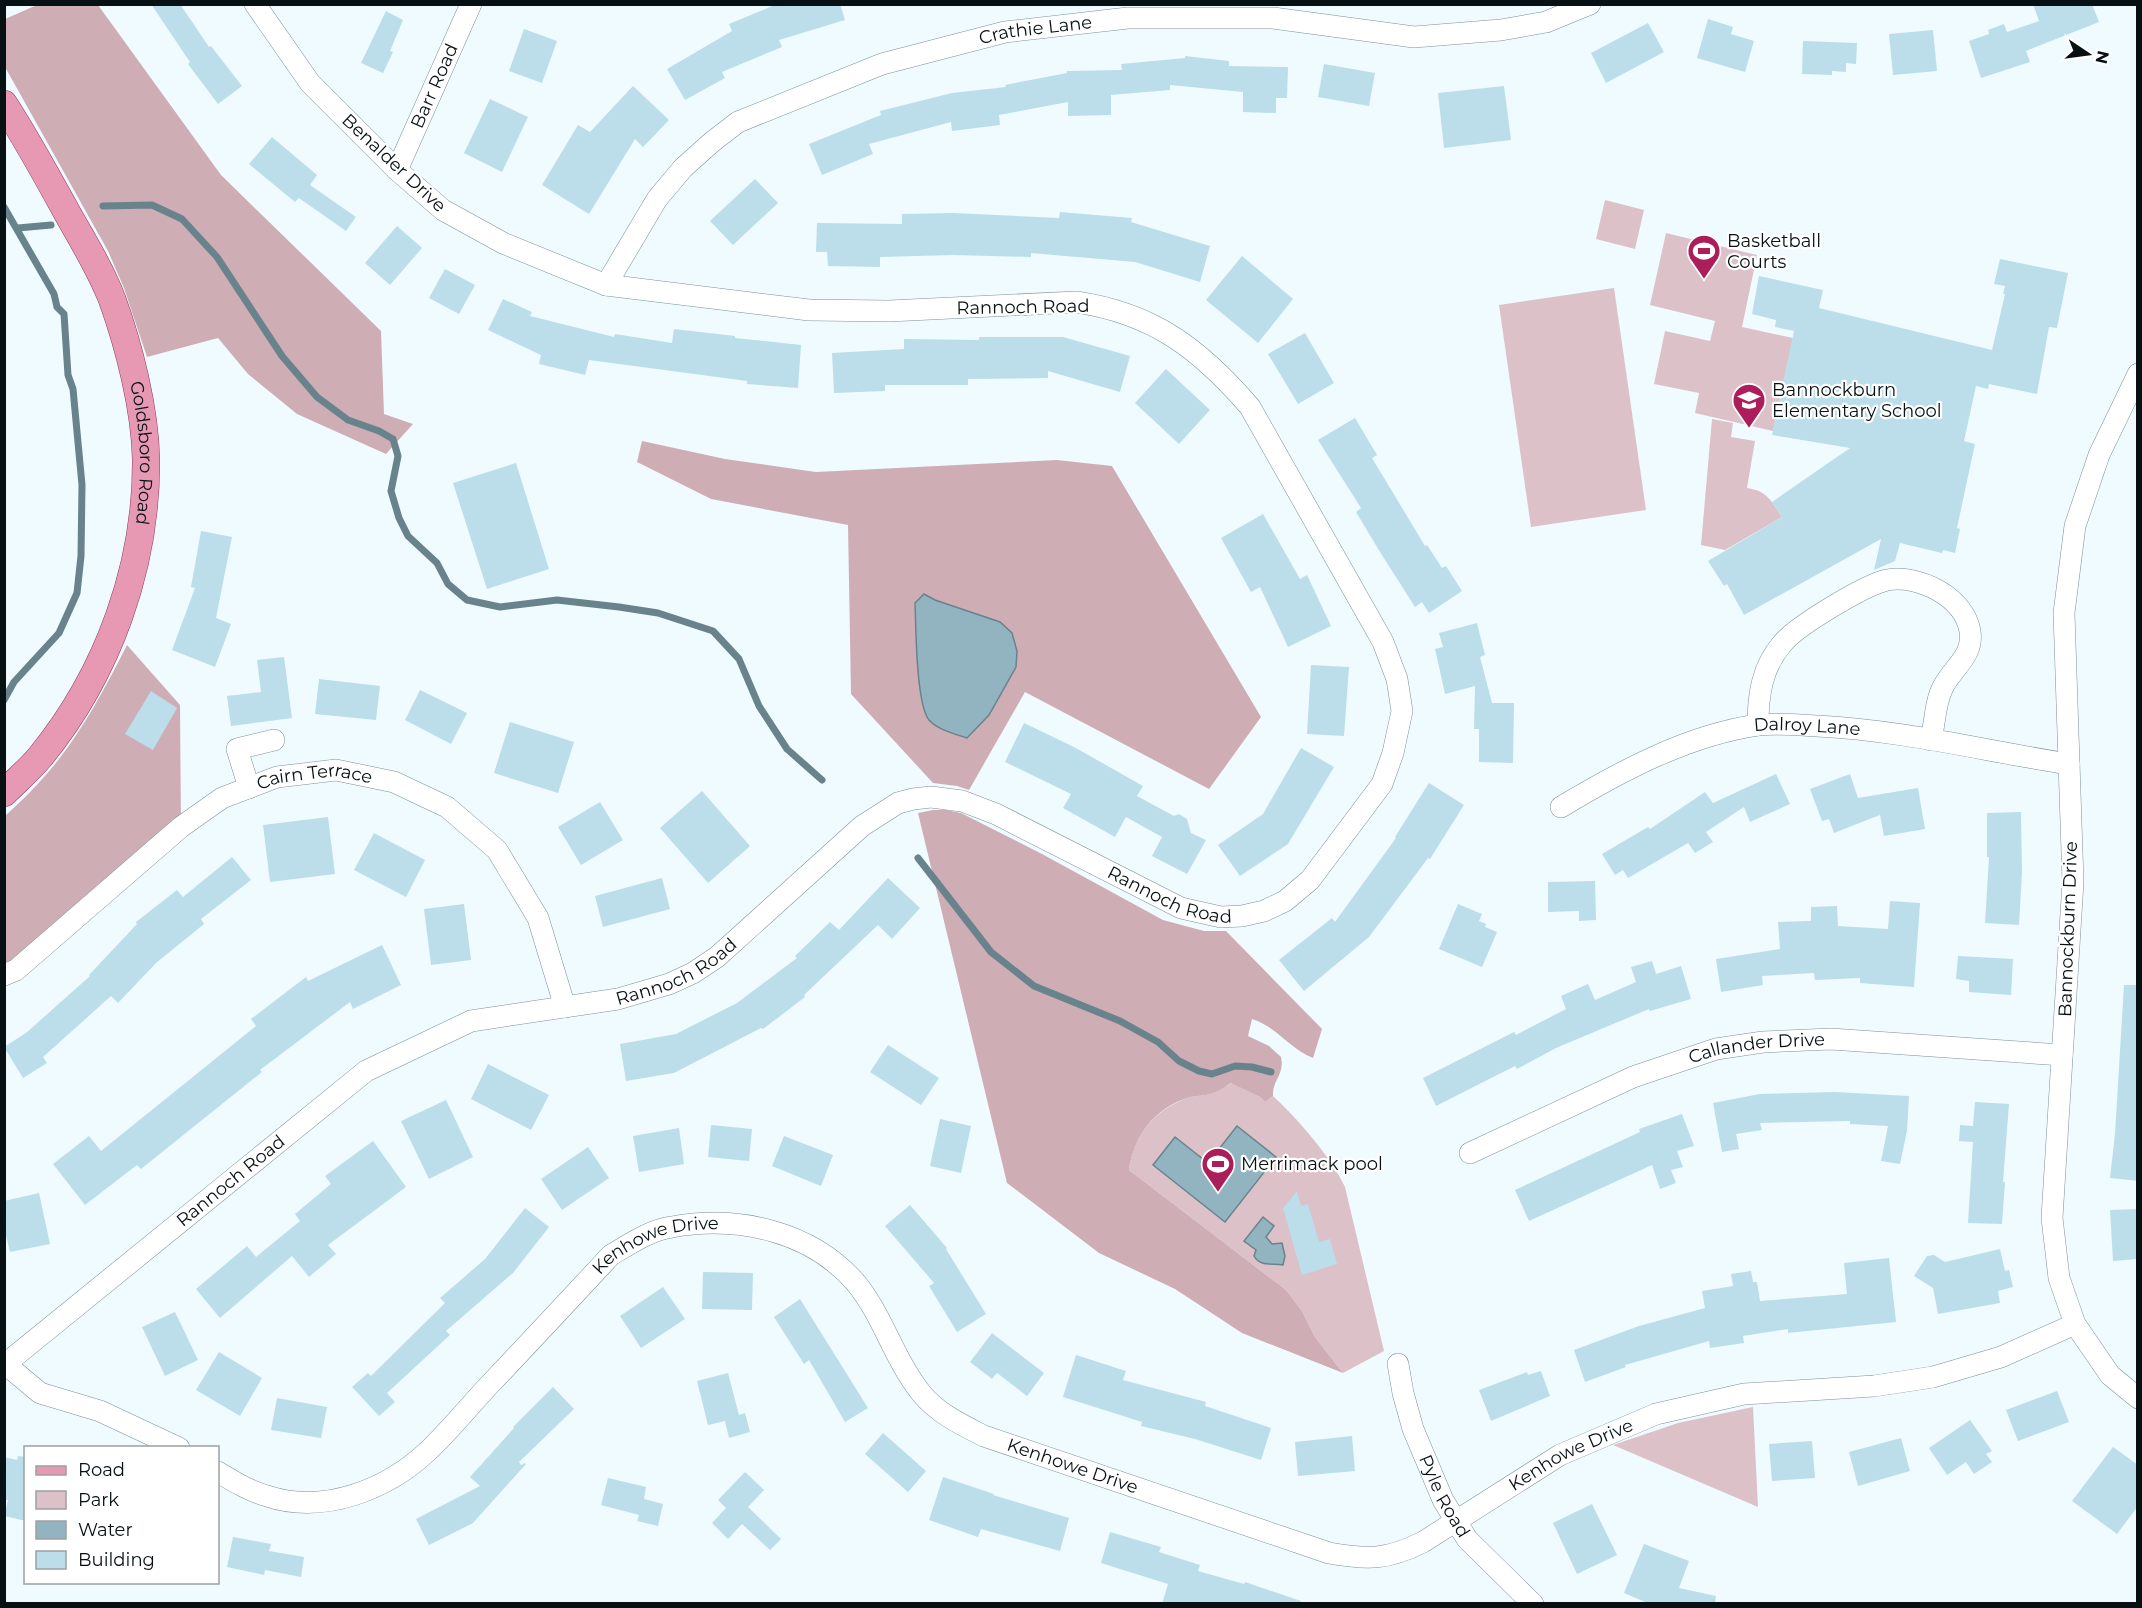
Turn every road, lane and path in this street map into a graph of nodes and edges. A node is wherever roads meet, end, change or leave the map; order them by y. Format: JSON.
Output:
{"nodes":[{"id":1,"x":255,"y":4,"type":"edge"},
{"id":2,"x":471,"y":4,"type":"edge"},
{"id":3,"x":1590,"y":4,"type":"edge"},
{"id":4,"x":4,"y":104,"type":"edge"},
{"id":5,"x":397,"y":170,"type":"junction"},
{"id":6,"x":606,"y":285,"type":"junction"},
{"id":7,"x":2138,"y":374,"type":"edge"},
{"id":8,"x":1758,"y":725,"type":"junction"},
{"id":9,"x":274,"y":740,"type":"dead end"},
{"id":10,"x":1931,"y":740,"type":"junction"},
{"id":11,"x":2069,"y":765,"type":"junction"},
{"id":12,"x":249,"y":788,"type":"junction"},
{"id":13,"x":4,"y":793,"type":"edge"},
{"id":14,"x":1561,"y":807,"type":"dead end"},
{"id":15,"x":4,"y":975,"type":"edge"},
{"id":16,"x":565,"y":1007,"type":"junction"},
{"id":17,"x":2062,"y":1054,"type":"junction"},
{"id":18,"x":1470,"y":1153,"type":"dead end"},
{"id":19,"x":2075,"y":1324,"type":"junction"},
{"id":20,"x":5,"y":1364,"type":"edge"},
{"id":21,"x":1398,"y":1364,"type":"dead end"},
{"id":22,"x":2138,"y":1398,"type":"edge"},
{"id":23,"x":175,"y":1446,"type":"edge"},
{"id":24,"x":219,"y":1473,"type":"edge"},
{"id":25,"x":1455,"y":1520,"type":"junction"},
{"id":26,"x":1533,"y":1604,"type":"edge"}],
"edges":[{"from":1,"to":5,"type":"street","name":"Benalder Drive"},
{"from":2,"to":5,"type":"street","name":"Barr Road"},
{"from":3,"to":6,"type":"street","name":"Crathie Lane"},
{"from":4,"to":13,"type":"main road","name":"Goldsboro Road"},
{"from":5,"to":6,"type":"street","name":"Benalder Drive"},
{"from":6,"to":16,"type":"street","name":"Rannoch Road"},
{"from":7,"to":11,"type":"street","name":"Bannockburn Drive"},
{"from":8,"to":10,"type":"street","name":"Dalroy Lane"},
{"from":8,"to":10,"type":"street"},
{"from":8,"to":14,"type":"street","name":"Dalroy Lane"},
{"from":9,"to":12,"type":"street"},
{"from":10,"to":11,"type":"street","name":"Dalroy Lane"},
{"from":11,"to":17,"type":"street","name":"Bannockburn Drive"},
{"from":12,"to":15,"type":"street","name":"Cairn Terrace"},
{"from":12,"to":16,"type":"street","name":"Cairn Terrace"},
{"from":16,"to":20,"type":"street","name":"Rannoch Road"},
{"from":17,"to":18,"type":"street","name":"Callander Drive"},
{"from":17,"to":19,"type":"street","name":"Bannockburn Drive"},
{"from":19,"to":22,"type":"street","name":"Bannockburn Drive"},
{"from":19,"to":25,"type":"street","name":"Kenhowe Drive"},
{"from":20,"to":23,"type":"street"},
{"from":21,"to":25,"type":"street","name":"Pyle Road"},
{"from":24,"to":25,"type":"street","name":"Kenhowe Drive"},
{"from":25,"to":26,"type":"street","name":"Pyle Road"}]}
